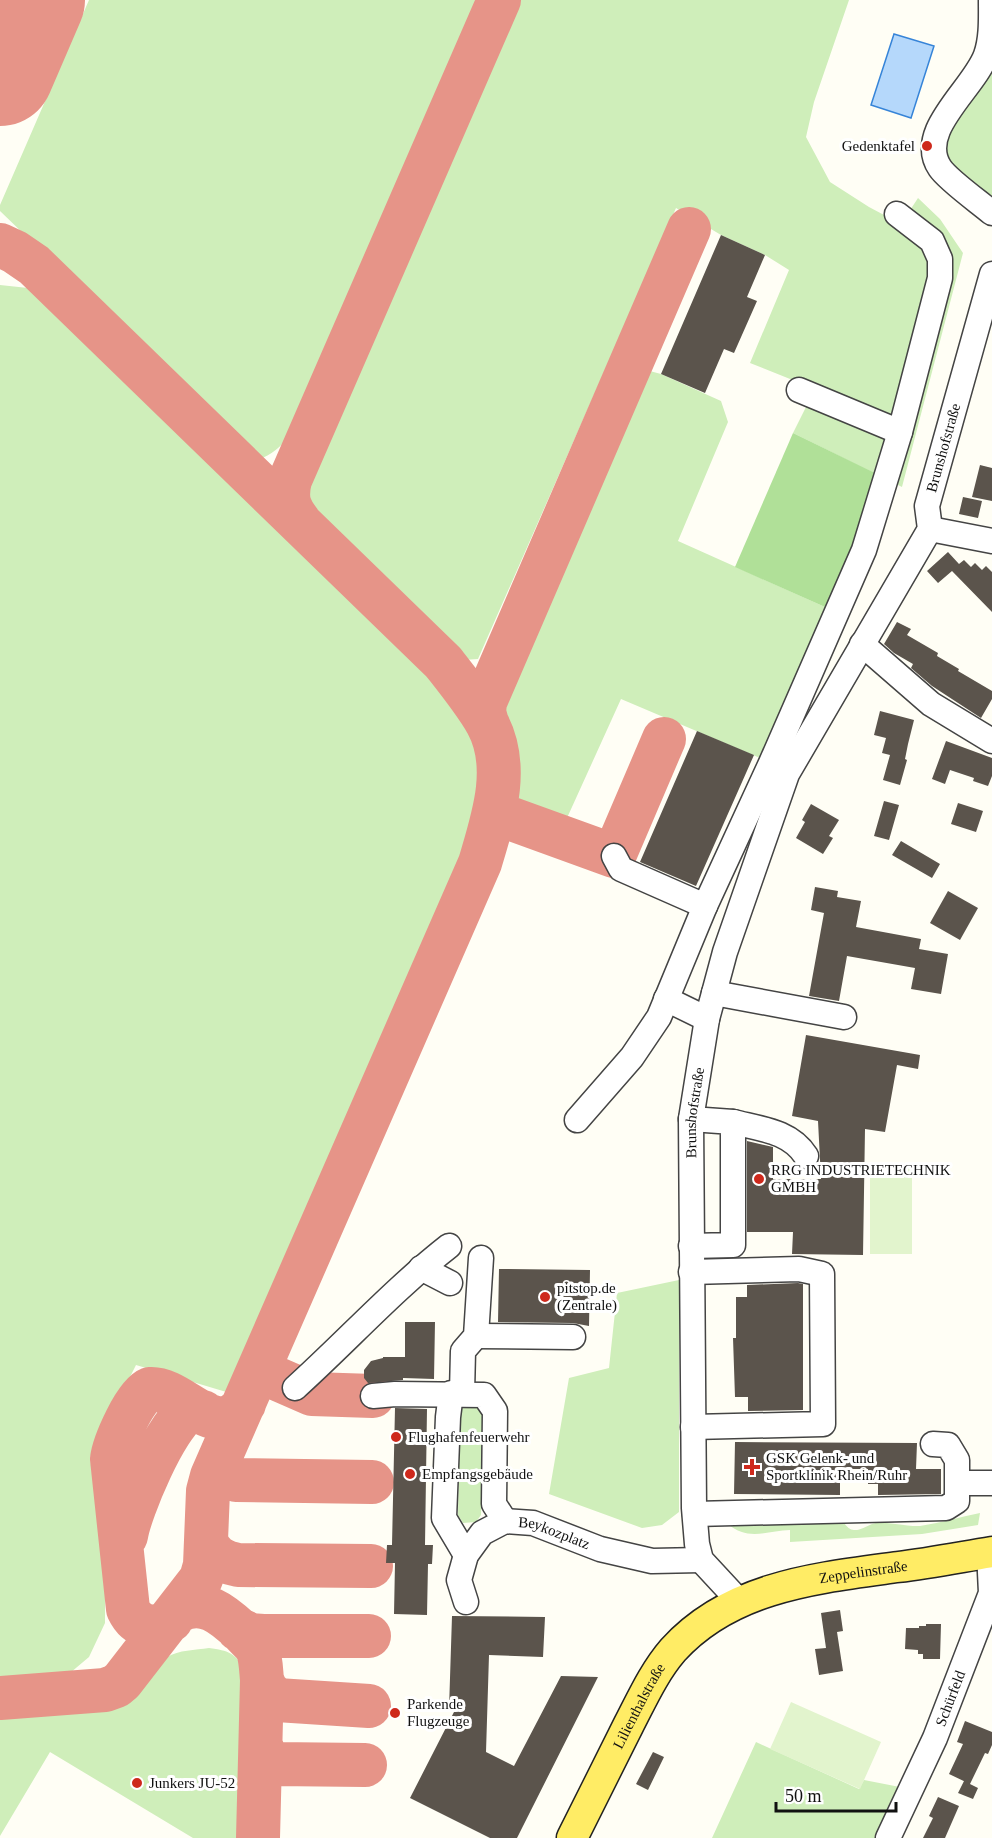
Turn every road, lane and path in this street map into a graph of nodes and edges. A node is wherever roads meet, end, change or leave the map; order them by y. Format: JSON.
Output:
{"nodes":[{"id":1,"x":991,"y":0,"type":"edge"},
{"id":2,"x":992,"y":213,"type":"edge"},
{"id":3,"x":897,"y":214,"type":"dead end"},
{"id":4,"x":992,"y":273,"type":"edge"},
{"id":5,"x":799,"y":390,"type":"dead end"},
{"id":6,"x":900,"y":432,"type":"junction"},
{"id":7,"x":930,"y":530,"type":"junction"},
{"id":8,"x":992,"y":541,"type":"edge"},
{"id":9,"x":862,"y":644,"type":"junction"},
{"id":10,"x":992,"y":741,"type":"edge"},
{"id":11,"x":614,"y":856,"type":"dead end"},
{"id":12,"x":705,"y":906,"type":"junction"},
{"id":13,"x":714,"y":993,"type":"junction"},
{"id":14,"x":666,"y":999,"type":"junction"},
{"id":15,"x":844,"y":1017,"type":"dead end"},
{"id":16,"x":706,"y":1019,"type":"junction"},
{"id":17,"x":692,"y":1119,"type":"junction"},
{"id":18,"x":577,"y":1120,"type":"dead end"},
{"id":19,"x":733,"y":1122,"type":"junction"},
{"id":20,"x":806,"y":1156,"type":"dead end"},
{"id":21,"x":449,"y":1246,"type":"dead end"},
{"id":22,"x":691,"y":1246,"type":"junction"},
{"id":23,"x":481,"y":1258,"type":"dead end"},
{"id":24,"x":421,"y":1268,"type":"junction"},
{"id":25,"x":691,"y":1272,"type":"junction"},
{"id":26,"x":450,"y":1283,"type":"dead end"},
{"id":27,"x":476,"y":1336,"type":"junction"},
{"id":28,"x":573,"y":1337,"type":"dead end"},
{"id":29,"x":295,"y":1388,"type":"dead end"},
{"id":30,"x":457,"y":1393,"type":"junction"},
{"id":31,"x":373,"y":1396,"type":"dead end"},
{"id":32,"x":693,"y":1427,"type":"junction"},
{"id":33,"x":933,"y":1443,"type":"dead end"},
{"id":34,"x":958,"y":1483,"type":"junction"},
{"id":35,"x":992,"y":1483,"type":"edge"},
{"id":36,"x":695,"y":1514,"type":"junction"},
{"id":37,"x":505,"y":1521,"type":"junction"},
{"id":38,"x":991,"y":1552,"type":"edge"},
{"id":39,"x":466,"y":1555,"type":"junction"},
{"id":40,"x":701,"y":1560,"type":"junction"},
{"id":41,"x":739,"y":1601,"type":"junction"},
{"id":42,"x":466,"y":1602,"type":"dead end"},
{"id":43,"x":572,"y":1838,"type":"edge"},
{"id":44,"x":888,"y":1838,"type":"edge"}],
"edges":[{"from":1,"to":2,"type":"street"},
{"from":3,"to":6,"type":"street"},
{"from":4,"to":7,"type":"street","name":"Brunshofstraße"},
{"from":5,"to":6,"type":"street"},
{"from":6,"to":12,"type":"street"},
{"from":7,"to":8,"type":"street"},
{"from":7,"to":9,"type":"street","name":"Brunshofstraße"},
{"from":9,"to":10,"type":"street"},
{"from":9,"to":13,"type":"street","name":"Brunshofstraße"},
{"from":11,"to":12,"type":"street"},
{"from":12,"to":14,"type":"street"},
{"from":13,"to":15,"type":"street"},
{"from":13,"to":16,"type":"street","name":"Brunshofstraße"},
{"from":14,"to":16,"type":"street"},
{"from":14,"to":18,"type":"street"},
{"from":16,"to":17,"type":"street","name":"Brunshofstraße"},
{"from":17,"to":19,"type":"street"},
{"from":17,"to":22,"type":"street","name":"Brunshofstraße"},
{"from":19,"to":20,"type":"street"},
{"from":19,"to":22,"type":"street"},
{"from":21,"to":24,"type":"street"},
{"from":22,"to":25,"type":"street","name":"Brunshofstraße"},
{"from":23,"to":27,"type":"street"},
{"from":24,"to":26,"type":"street"},
{"from":24,"to":29,"type":"street"},
{"from":25,"to":32,"type":"street","name":"Brunshofstraße"},
{"from":25,"to":32,"type":"street"},
{"from":27,"to":28,"type":"street"},
{"from":27,"to":30,"type":"street"},
{"from":30,"to":31,"type":"street"},
{"from":30,"to":37,"type":"street"},
{"from":30,"to":39,"type":"street"},
{"from":32,"to":36,"type":"street","name":"Brunshofstraße"},
{"from":33,"to":34,"type":"street"},
{"from":34,"to":35,"type":"street"},
{"from":34,"to":36,"type":"street"},
{"from":36,"to":40,"type":"street","name":"Brunshofstraße"},
{"from":37,"to":39,"type":"street","name":"Beykozplatz"},
{"from":37,"to":40,"type":"street","name":"Beykozplatz"},
{"from":38,"to":41,"type":"main road","name":"Zeppelinstraße"},
{"from":38,"to":44,"type":"street","name":"Schürfeld"},
{"from":39,"to":42,"type":"street","name":"Beykozplatz"},
{"from":40,"to":41,"type":"street"},
{"from":41,"to":43,"type":"main road","name":"Lilienthalstraße"}]}
